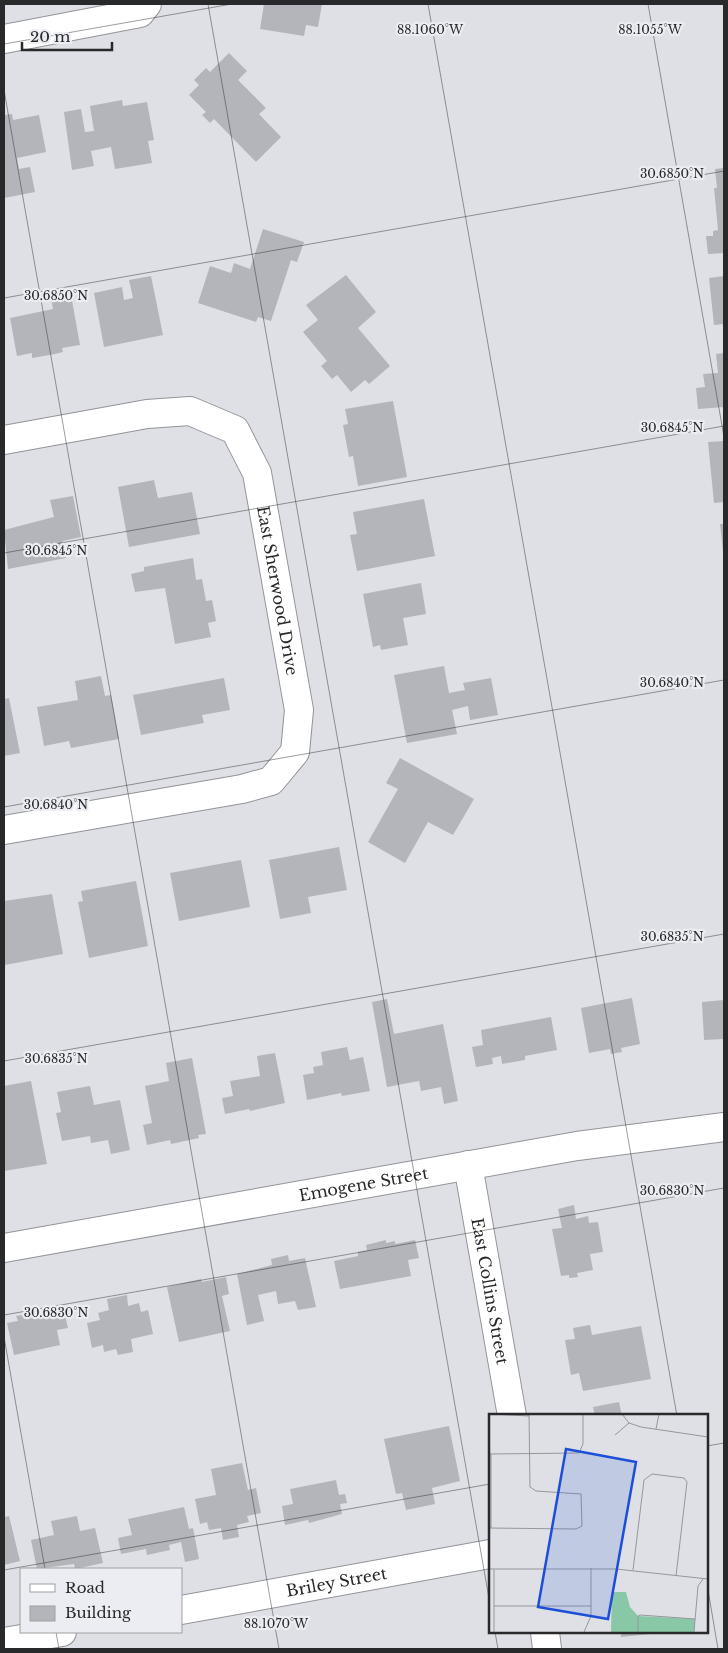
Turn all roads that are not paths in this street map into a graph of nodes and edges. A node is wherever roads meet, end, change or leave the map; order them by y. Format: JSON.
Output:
{"nodes":[{"id":1,"x":147,"y":4,"type":"edge"},
{"id":2,"x":4,"y":39,"type":"edge"},
{"id":3,"x":4,"y":440,"type":"edge"},
{"id":4,"x":4,"y":830,"type":"edge"},
{"id":5,"x":724,"y":1127,"type":"edge"},
{"id":6,"x":468,"y":1165,"type":"junction"},
{"id":7,"x":4,"y":1248,"type":"edge"},
{"id":8,"x":512,"y":1414,"type":"edge"},
{"id":9,"x":489,"y":1554,"type":"edge"},
{"id":10,"x":182,"y":1610,"type":"edge"},
{"id":11,"x":56,"y":1633,"type":"edge"},
{"id":12,"x":545,"y":1633,"type":"edge"},
{"id":13,"x":4,"y":1642,"type":"edge"},
{"id":14,"x":547,"y":1649,"type":"edge"}],
"edges":[{"from":1,"to":2,"type":"street"},
{"from":3,"to":4,"type":"street","name":"East Sherwood Drive"},
{"from":5,"to":6,"type":"street","name":"Emogene Street"},
{"from":6,"to":7,"type":"street","name":"Emogene Street"},
{"from":6,"to":8,"type":"street","name":"East Collins Street"},
{"from":9,"to":10,"type":"street","name":"Briley Street"},
{"from":11,"to":13,"type":"street"},
{"from":12,"to":14,"type":"street"}]}
